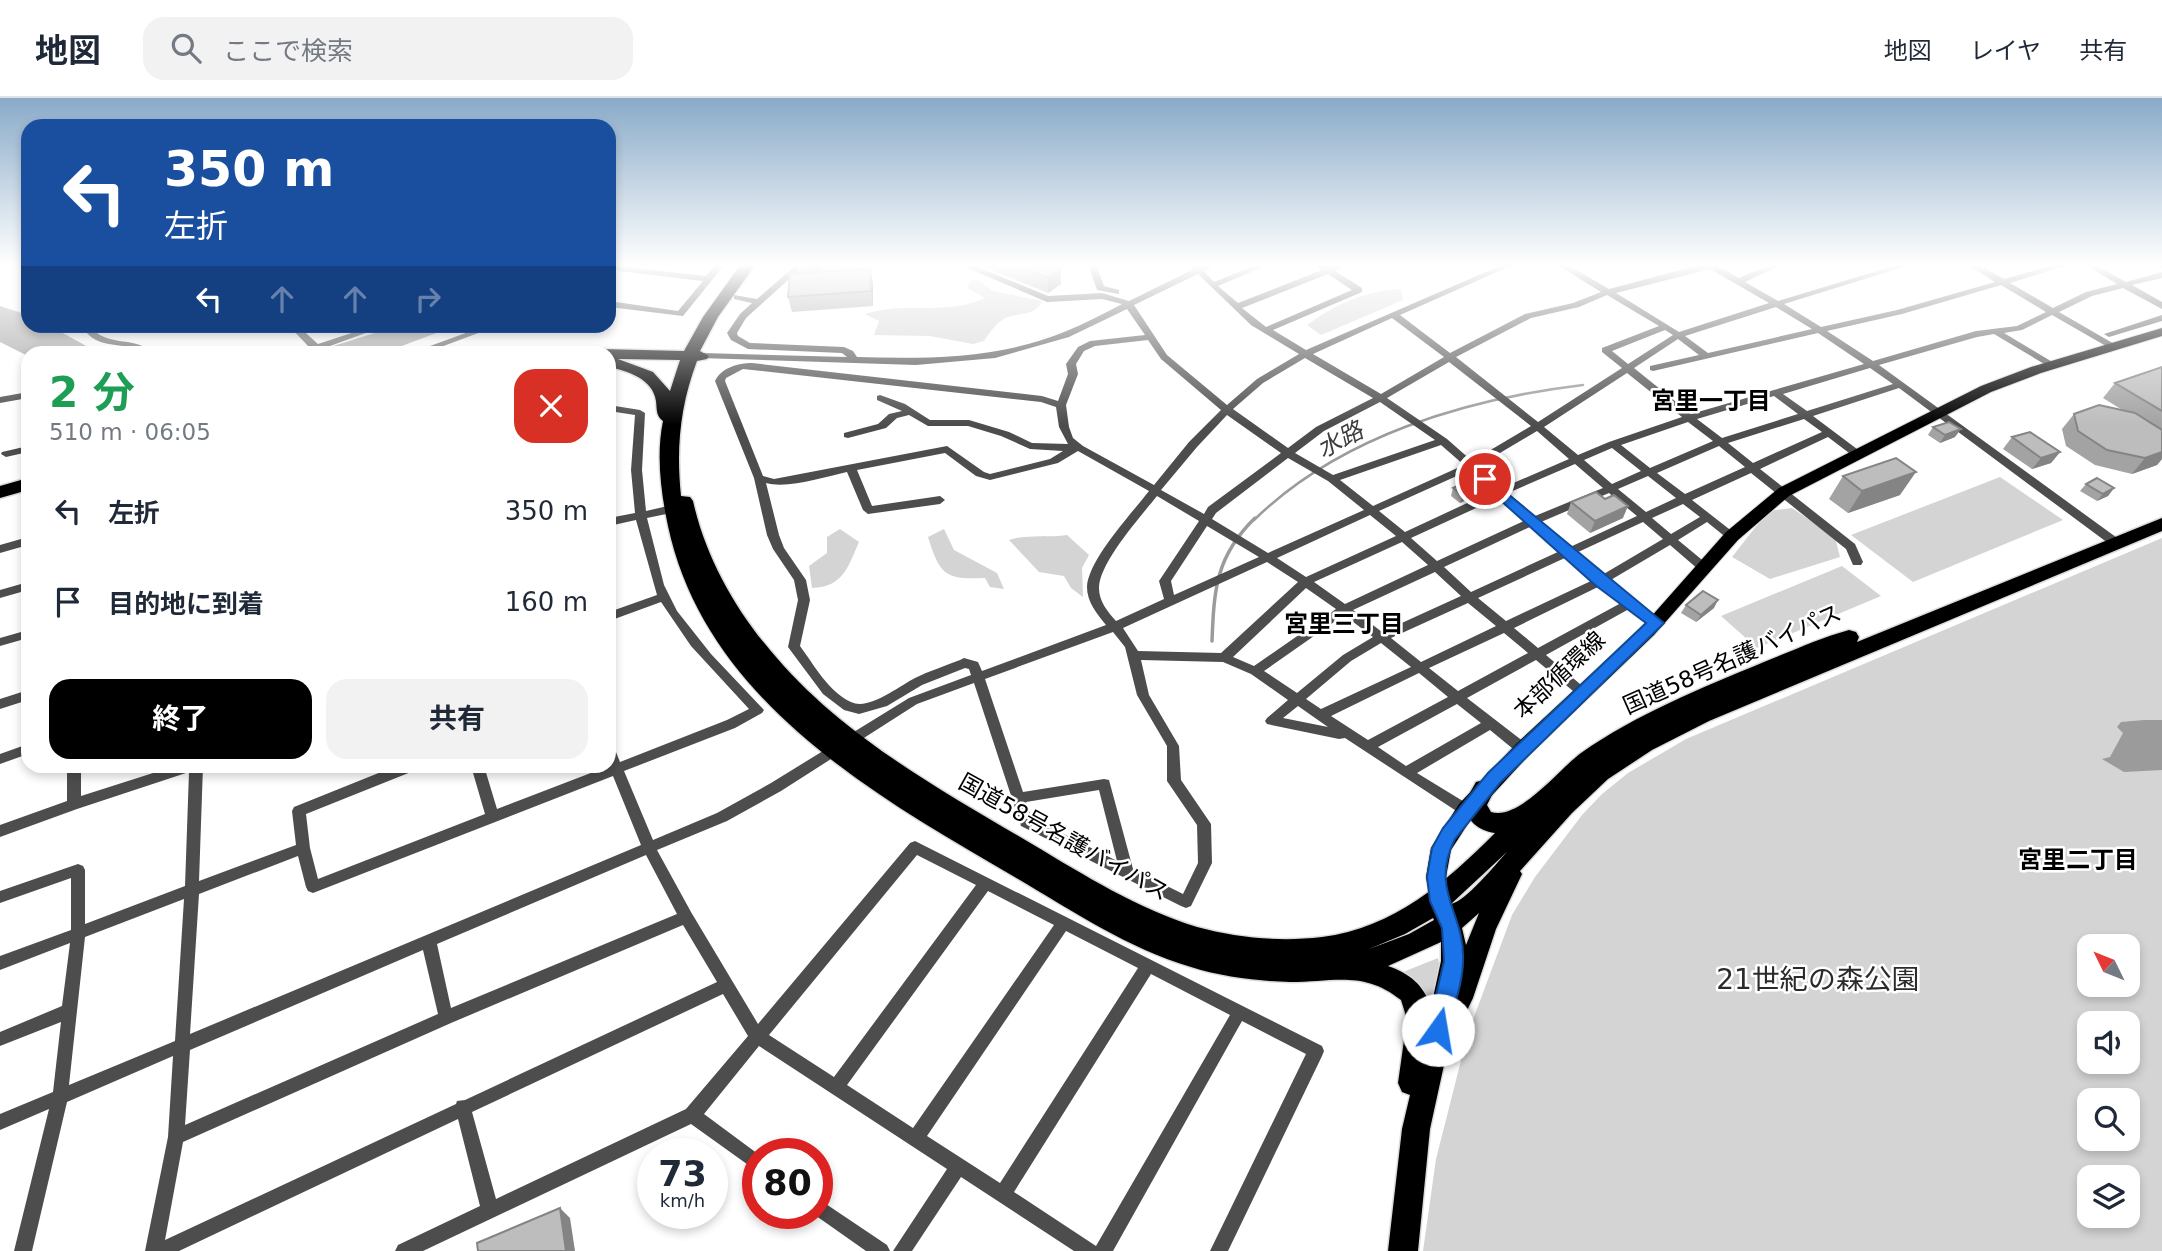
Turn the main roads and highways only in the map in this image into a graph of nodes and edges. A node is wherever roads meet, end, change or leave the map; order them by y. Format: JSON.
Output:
{"nodes":[{"id":1,"x":710,"y":318,"type":"edge"},
{"id":2,"x":722,"y":318,"type":"edge"},
{"id":3,"x":2158,"y":333,"type":"edge"},
{"id":4,"x":616,"y":354,"type":"edge"},
{"id":5,"x":693,"y":357,"type":"junction"},
{"id":6,"x":616,"y":361,"type":"edge"},
{"id":7,"x":616,"y":363,"type":"edge"},
{"id":8,"x":670,"y":421,"type":"junction"},
{"id":9,"x":21,"y":486,"type":"edge"},
{"id":10,"x":0,"y":492,"type":"edge"},
{"id":11,"x":21,"y":495,"type":"edge"},
{"id":12,"x":0,"y":500,"type":"edge"},
{"id":13,"x":2162,"y":509,"type":"edge"},
{"id":14,"x":2162,"y":524,"type":"edge"},
{"id":15,"x":2109,"y":539,"type":"junction"},
{"id":16,"x":842,"y":746,"type":"junction"},
{"id":17,"x":1484,"y":789,"type":"junction"},
{"id":18,"x":1533,"y":809,"type":"junction"},
{"id":19,"x":1516,"y":860,"type":"junction"},
{"id":20,"x":1444,"y":912,"type":"junction"},
{"id":21,"x":1340,"y":966,"type":"junction"},
{"id":22,"x":1434,"y":1049,"type":"junction"},
{"id":23,"x":1416,"y":1129,"type":"junction"},
{"id":24,"x":1403,"y":1251,"type":"edge"}],
"edges":[{"from":1,"to":5,"type":"highway","name":"国道58号名護バイパス"},
{"from":2,"to":5,"type":"highway","name":"国道58号名護バイパス"},
{"from":3,"to":17,"type":"main road","name":"本部循環線"},
{"from":4,"to":5,"type":"highway"},
{"from":5,"to":6,"type":"highway"},
{"from":5,"to":8,"type":"highway","name":"国道58号名護バイパス"},
{"from":5,"to":16,"type":"highway","name":"国道58号名護バイパス"},
{"from":7,"to":8,"type":"highway"},
{"from":8,"to":16,"type":"highway","name":"国道58号名護バイパス"},
{"from":9,"to":10,"type":"highway"},
{"from":11,"to":12,"type":"highway"},
{"from":13,"to":15,"type":"highway","name":"国道58号名護バイパス"},
{"from":14,"to":15,"type":"highway","name":"国道58号名護バイパス"},
{"from":15,"to":18,"type":"highway","name":"国道58号名護バイパス"},
{"from":15,"to":19,"type":"highway","name":"国道58号名護バイパス"},
{"from":16,"to":20,"type":"highway","name":"国道58号名護バイパス"},
{"from":16,"to":21,"type":"highway","name":"国道58号名護バイパス"},
{"from":17,"to":18,"type":"highway"},
{"from":17,"to":20,"type":"main road","name":"本部循環線"},
{"from":18,"to":20,"type":"highway","name":"国道58号名護バイパス"},
{"from":19,"to":20,"type":"highway","name":"国道58号名護バイパス"},
{"from":19,"to":22,"type":"highway"},
{"from":20,"to":21,"type":"highway","name":"国道58号名護バイパス"},
{"from":20,"to":22,"type":"highway","name":"本部循環線"},
{"from":21,"to":23,"type":"highway"},
{"from":22,"to":23,"type":"highway","name":"本部循環線"},
{"from":23,"to":24,"type":"highway","name":"本部循環線"}]}
